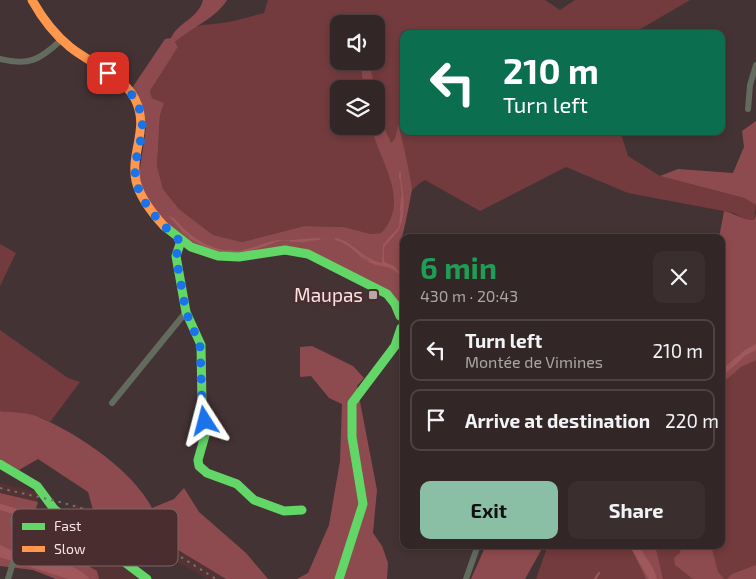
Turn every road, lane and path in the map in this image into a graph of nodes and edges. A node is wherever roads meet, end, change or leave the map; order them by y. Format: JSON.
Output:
{"nodes":[{"id":1,"x":32,"y":0,"type":"edge"},
{"id":2,"x":61,"y":40,"type":"junction"},
{"id":3,"x":0,"y":59,"type":"edge"},
{"id":4,"x":756,"y":65,"type":"edge"},
{"id":5,"x":748,"y":109,"type":"dead end"},
{"id":6,"x":181,"y":242,"type":"junction"},
{"id":7,"x":186,"y":312,"type":"junction"},
{"id":8,"x":400,"y":312,"type":"edge"},
{"id":9,"x":400,"y":318,"type":"edge"},
{"id":10,"x":400,"y":326,"type":"edge"},
{"id":11,"x":400,"y":335,"type":"edge"},
{"id":12,"x":112,"y":403,"type":"dead end"},
{"id":13,"x":7,"y":468,"type":"edge"},
{"id":14,"x":54,"y":509,"type":"edge"},
{"id":15,"x":302,"y":510,"type":"dead end"},
{"id":16,"x":477,"y":549,"type":"edge"},
{"id":17,"x":12,"y":566,"type":"edge"},
{"id":18,"x":129,"y":566,"type":"edge"},
{"id":19,"x":8,"y":579,"type":"edge"},
{"id":20,"x":146,"y":579,"type":"edge"},
{"id":21,"x":339,"y":579,"type":"edge"},
{"id":22,"x":466,"y":579,"type":"edge"}],
"edges":[{"from":1,"to":2,"type":"street"},
{"from":2,"to":3,"type":"street"},
{"from":2,"to":6,"type":"street"},
{"from":4,"to":5,"type":"street"},
{"from":6,"to":7,"type":"street"},
{"from":6,"to":8,"type":"street"},
{"from":7,"to":12,"type":"street"},
{"from":7,"to":15,"type":"street"},
{"from":9,"to":10,"type":"street"},
{"from":11,"to":21,"type":"street"},
{"from":13,"to":14,"type":"street"},
{"from":16,"to":22,"type":"street"},
{"from":17,"to":19,"type":"street"},
{"from":18,"to":20,"type":"street"}]}
